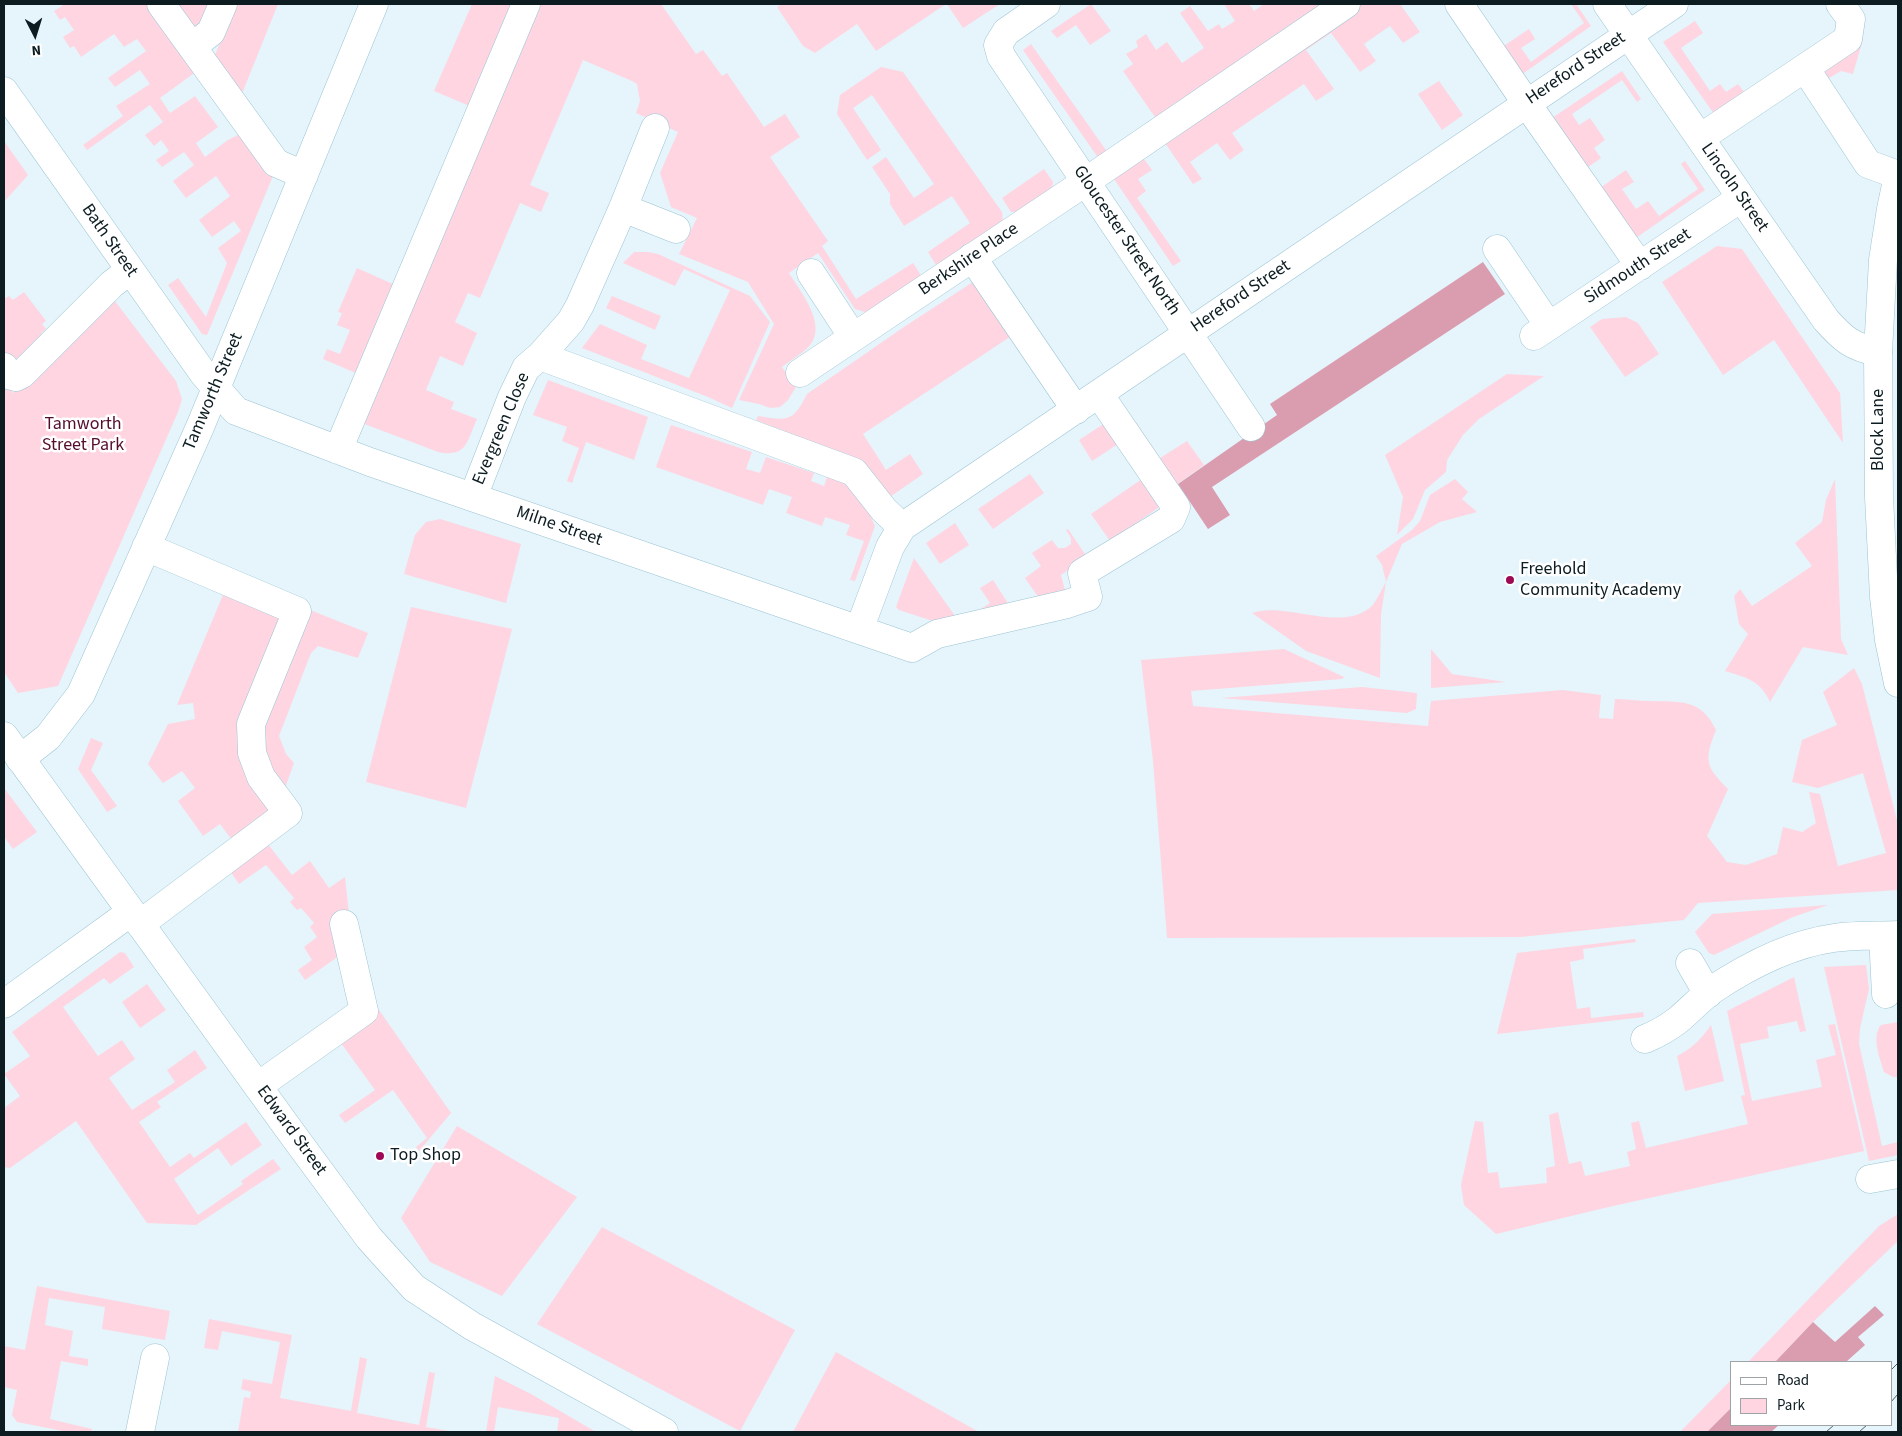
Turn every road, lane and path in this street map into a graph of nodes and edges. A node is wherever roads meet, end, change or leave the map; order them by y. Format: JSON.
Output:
{"nodes":[{"id":1,"x":161,"y":4,"type":"edge"},
{"id":2,"x":223,"y":4,"type":"edge"},
{"id":3,"x":374,"y":4,"type":"edge"},
{"id":4,"x":526,"y":4,"type":"edge"},
{"id":5,"x":1046,"y":4,"type":"edge"},
{"id":6,"x":1346,"y":4,"type":"edge"},
{"id":7,"x":1459,"y":4,"type":"edge"},
{"id":8,"x":1607,"y":4,"type":"edge"},
{"id":9,"x":1674,"y":4,"type":"edge"},
{"id":10,"x":1840,"y":4,"type":"edge"},
{"id":11,"x":1628,"y":35,"type":"junction"},
{"id":12,"x":192,"y":47,"type":"junction"},
{"id":13,"x":1805,"y":68,"type":"junction"},
{"id":14,"x":4,"y":91,"type":"edge"},
{"id":15,"x":1526,"y":104,"type":"junction"},
{"id":16,"x":655,"y":128,"type":"dead end"},
{"id":17,"x":1700,"y":138,"type":"junction"},
{"id":18,"x":304,"y":174,"type":"junction"},
{"id":19,"x":1898,"y":175,"type":"edge"},
{"id":20,"x":1085,"y":182,"type":"junction"},
{"id":21,"x":1741,"y":198,"type":"junction"},
{"id":22,"x":623,"y":208,"type":"junction"},
{"id":23,"x":676,"y":230,"type":"dead end"},
{"id":24,"x":1497,"y":249,"type":"dead end"},
{"id":25,"x":972,"y":258,"type":"junction"},
{"id":26,"x":1640,"y":266,"type":"junction"},
{"id":27,"x":130,"y":270,"type":"junction"},
{"id":28,"x":811,"y":273,"type":"dead end"},
{"id":29,"x":1189,"y":333,"type":"junction"},
{"id":30,"x":853,"y":337,"type":"junction"},
{"id":31,"x":1878,"y":352,"type":"junction"},
{"id":32,"x":540,"y":356,"type":"junction"},
{"id":33,"x":4,"y":368,"type":"edge"},
{"id":34,"x":800,"y":373,"type":"dead end"},
{"id":35,"x":216,"y":389,"type":"junction"},
{"id":36,"x":1099,"y":394,"type":"junction"},
{"id":37,"x":1076,"y":410,"type":"junction"},
{"id":38,"x":1251,"y":427,"type":"dead end"},
{"id":39,"x":338,"y":450,"type":"junction"},
{"id":40,"x":473,"y":497,"type":"junction"},
{"id":41,"x":902,"y":527,"type":"junction"},
{"id":42,"x":146,"y":547,"type":"junction"},
{"id":43,"x":860,"y":630,"type":"junction"},
{"id":44,"x":1898,"y":683,"type":"edge"},
{"id":45,"x":4,"y":736,"type":"edge"},
{"id":46,"x":20,"y":759,"type":"junction"},
{"id":47,"x":135,"y":918,"type":"junction"},
{"id":48,"x":344,"y":924,"type":"dead end"},
{"id":49,"x":1891,"y":935,"type":"edge"},
{"id":50,"x":1690,"y":963,"type":"dead end"},
{"id":51,"x":1708,"y":994,"type":"junction"},
{"id":52,"x":1886,"y":994,"type":"dead end"},
{"id":53,"x":4,"y":1004,"type":"edge"},
{"id":54,"x":1645,"y":1039,"type":"dead end"},
{"id":55,"x":258,"y":1086,"type":"junction"},
{"id":56,"x":1898,"y":1174,"type":"edge"},
{"id":57,"x":1870,"y":1179,"type":"dead end"},
{"id":58,"x":155,"y":1358,"type":"dead end"},
{"id":59,"x":140,"y":1432,"type":"edge"},
{"id":60,"x":664,"y":1432,"type":"edge"}],
"edges":[{"from":1,"to":12,"type":"street"},
{"from":2,"to":12,"type":"street"},
{"from":3,"to":18,"type":"street","name":"Tamworth Street"},
{"from":4,"to":39,"type":"street"},
{"from":5,"to":20,"type":"street","name":"Gloucester Street North"},
{"from":6,"to":20,"type":"street","name":"Berkshire Place"},
{"from":7,"to":15,"type":"street"},
{"from":8,"to":11,"type":"street","name":"Lincoln Street"},
{"from":9,"to":11,"type":"street","name":"Hereford Street"},
{"from":10,"to":13,"type":"street"},
{"from":11,"to":15,"type":"street","name":"Hereford Street"},
{"from":11,"to":17,"type":"street","name":"Lincoln Street"},
{"from":12,"to":18,"type":"street"},
{"from":13,"to":17,"type":"street"},
{"from":13,"to":19,"type":"street"},
{"from":14,"to":27,"type":"street","name":"Bath Street"},
{"from":15,"to":26,"type":"street"},
{"from":15,"to":29,"type":"street","name":"Hereford Street"},
{"from":16,"to":22,"type":"street","name":"Evergreen Close"},
{"from":17,"to":21,"type":"street","name":"Lincoln Street"},
{"from":18,"to":35,"type":"street","name":"Tamworth Street"},
{"from":19,"to":31,"type":"street","name":"Block Lane"},
{"from":20,"to":25,"type":"street","name":"Berkshire Place"},
{"from":20,"to":29,"type":"street","name":"Gloucester Street North"},
{"from":21,"to":26,"type":"street","name":"Sidmouth Street"},
{"from":21,"to":31,"type":"street","name":"Lincoln Street"},
{"from":22,"to":23,"type":"street"},
{"from":22,"to":32,"type":"street","name":"Evergreen Close"},
{"from":24,"to":26,"type":"street","name":"Sidmouth Street"},
{"from":25,"to":30,"type":"street","name":"Berkshire Place"},
{"from":25,"to":37,"type":"street"},
{"from":27,"to":33,"type":"street"},
{"from":27,"to":35,"type":"street","name":"Bath Street"},
{"from":28,"to":30,"type":"street"},
{"from":29,"to":36,"type":"street","name":"Hereford Street"},
{"from":29,"to":38,"type":"street","name":"Gloucester Street North"},
{"from":30,"to":34,"type":"street","name":"Berkshire Place"},
{"from":31,"to":44,"type":"street","name":"Block Lane"},
{"from":32,"to":40,"type":"street","name":"Evergreen Close"},
{"from":32,"to":41,"type":"street"},
{"from":35,"to":39,"type":"street","name":"Milne Street"},
{"from":35,"to":42,"type":"street","name":"Tamworth Street"},
{"from":36,"to":37,"type":"street","name":"Hereford Street"},
{"from":36,"to":43,"type":"street","name":"Milne Street"},
{"from":37,"to":41,"type":"street","name":"Hereford Street"},
{"from":39,"to":40,"type":"street","name":"Milne Street"},
{"from":40,"to":43,"type":"street","name":"Milne Street"},
{"from":41,"to":43,"type":"street","name":"Hereford Street"},
{"from":42,"to":46,"type":"street","name":"Tamworth Street"},
{"from":42,"to":47,"type":"street"},
{"from":45,"to":46,"type":"street","name":"Edward Street"},
{"from":46,"to":47,"type":"street","name":"Edward Street"},
{"from":47,"to":53,"type":"street"},
{"from":47,"to":55,"type":"street","name":"Edward Street"},
{"from":48,"to":55,"type":"street"},
{"from":49,"to":51,"type":"street"},
{"from":49,"to":52,"type":"street"},
{"from":50,"to":51,"type":"street"},
{"from":51,"to":54,"type":"street"},
{"from":55,"to":60,"type":"street","name":"Edward Street"},
{"from":56,"to":57,"type":"street"},
{"from":58,"to":59,"type":"street"}]}
